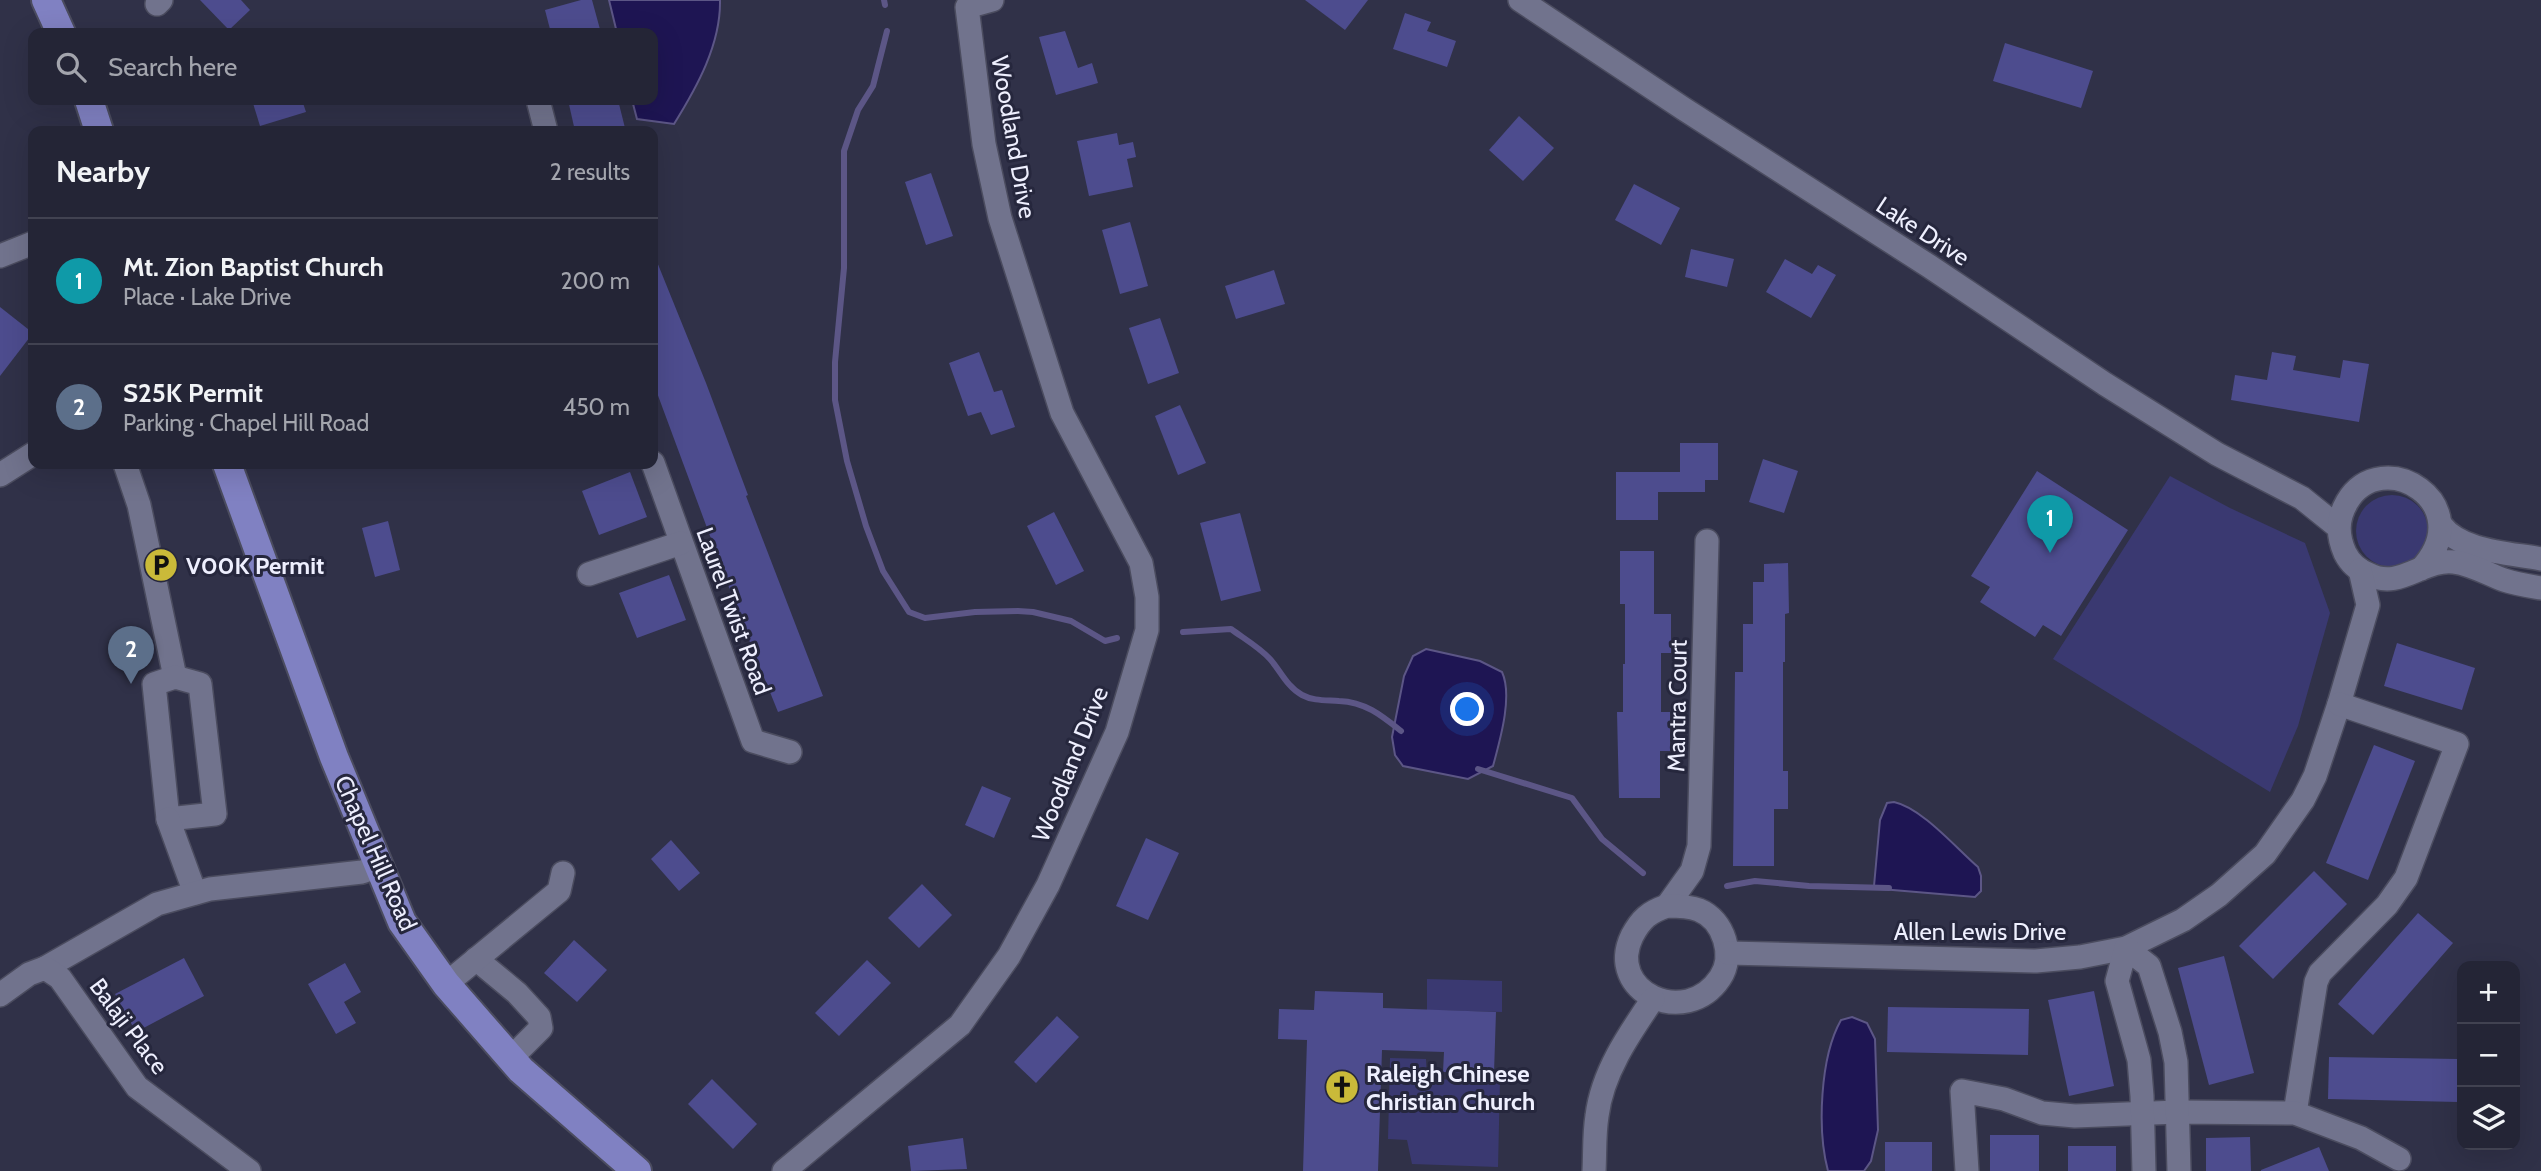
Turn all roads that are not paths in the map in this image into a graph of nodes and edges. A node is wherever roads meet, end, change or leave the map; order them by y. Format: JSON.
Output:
{"nodes":[{"id":1,"x":46,"y":0,"type":"edge"},
{"id":2,"x":992,"y":0,"type":"edge"},
{"id":3,"x":1520,"y":0,"type":"edge"},
{"id":4,"x":1545,"y":8,"type":"edge"},
{"id":5,"x":59,"y":28,"type":"edge"},
{"id":6,"x":91,"y":105,"type":"edge"},
{"id":7,"x":539,"y":105,"type":"edge"},
{"id":8,"x":97,"y":126,"type":"edge"},
{"id":9,"x":545,"y":126,"type":"edge"},
{"id":10,"x":28,"y":245,"type":"edge"},
{"id":11,"x":0,"y":256,"type":"edge"},
{"id":12,"x":28,"y":457,"type":"edge"},
{"id":13,"x":127,"y":469,"type":"edge"},
{"id":14,"x":229,"y":469,"type":"edge"},
{"id":15,"x":655,"y":469,"type":"edge"},
{"id":16,"x":0,"y":475,"type":"edge"},
{"id":17,"x":2350,"y":496,"type":"junction"},
{"id":18,"x":2302,"y":498,"type":"junction"},
{"id":19,"x":2441,"y":525,"type":"junction"},
{"id":20,"x":2338,"y":527,"type":"junction"},
{"id":21,"x":1707,"y":541,"type":"dead end"},
{"id":22,"x":681,"y":543,"type":"junction"},
{"id":23,"x":2541,"y":559,"type":"edge"},
{"id":24,"x":2421,"y":569,"type":"junction"},
{"id":25,"x":2360,"y":570,"type":"junction"},
{"id":26,"x":589,"y":574,"type":"dead end"},
{"id":27,"x":2399,"y":578,"type":"junction"},
{"id":28,"x":2541,"y":588,"type":"edge"},
{"id":29,"x":2368,"y":605,"type":"junction"},
{"id":30,"x":175,"y":677,"type":"junction"},
{"id":31,"x":2339,"y":704,"type":"junction"},
{"id":32,"x":790,"y":751,"type":"dead end"},
{"id":33,"x":168,"y":819,"type":"junction"},
{"id":34,"x":379,"y":866,"type":"junction"},
{"id":35,"x":1692,"y":871,"type":"junction"},
{"id":36,"x":563,"y":873,"type":"dead end"},
{"id":37,"x":195,"y":893,"type":"junction"},
{"id":38,"x":1667,"y":906,"type":"junction"},
{"id":39,"x":1700,"y":911,"type":"junction"},
{"id":40,"x":2126,"y":948,"type":"junction"},
{"id":41,"x":1728,"y":953,"type":"junction"},
{"id":42,"x":476,"y":959,"type":"junction"},
{"id":43,"x":46,"y":968,"type":"junction"},
{"id":44,"x":446,"y":984,"type":"junction"},
{"id":45,"x":0,"y":995,"type":"edge"},
{"id":46,"x":1653,"y":999,"type":"junction"},
{"id":47,"x":511,"y":1058,"type":"junction"},
{"id":48,"x":2161,"y":1113,"type":"junction"},
{"id":49,"x":2295,"y":1113,"type":"junction"},
{"id":50,"x":2399,"y":1159,"type":"dead end"},
{"id":51,"x":248,"y":1171,"type":"edge"},
{"id":52,"x":637,"y":1171,"type":"edge"},
{"id":53,"x":784,"y":1171,"type":"edge"},
{"id":54,"x":1594,"y":1171,"type":"edge"},
{"id":55,"x":1967,"y":1171,"type":"edge"},
{"id":56,"x":2144,"y":1171,"type":"edge"},
{"id":57,"x":2179,"y":1171,"type":"edge"}],
"edges":[{"from":1,"to":5,"type":"main road"},
{"from":2,"to":53,"type":"street","name":"Woodland Drive"},
{"from":3,"to":4,"type":"street","name":"Lake Drive"},
{"from":4,"to":18,"type":"street","name":"Lake Drive"},
{"from":6,"to":8,"type":"main road"},
{"from":7,"to":9,"type":"street"},
{"from":10,"to":11,"type":"street"},
{"from":12,"to":16,"type":"street"},
{"from":13,"to":30,"type":"street"},
{"from":14,"to":34,"type":"main road","name":"Chapel Hill Road"},
{"from":15,"to":22,"type":"street","name":"Laurel Twist Road"},
{"from":17,"to":18,"type":"street"},
{"from":17,"to":19,"type":"street"},
{"from":17,"to":20,"type":"street"},
{"from":18,"to":20,"type":"street","name":"Lake Drive"},
{"from":19,"to":23,"type":"street"},
{"from":19,"to":24,"type":"street"},
{"from":20,"to":25,"type":"street"},
{"from":21,"to":35,"type":"street","name":"Mantra Court"},
{"from":22,"to":26,"type":"street"},
{"from":22,"to":32,"type":"street","name":"Laurel Twist Road"},
{"from":24,"to":27,"type":"street"},
{"from":24,"to":28,"type":"street"},
{"from":25,"to":27,"type":"street"},
{"from":25,"to":29,"type":"street","name":"Allen Lewis Drive"},
{"from":27,"to":29,"type":"street"},
{"from":29,"to":31,"type":"street","name":"Allen Lewis Drive"},
{"from":30,"to":33,"type":"street"},
{"from":30,"to":33,"type":"street"},
{"from":31,"to":40,"type":"street","name":"Allen Lewis Drive"},
{"from":31,"to":49,"type":"street"},
{"from":33,"to":37,"type":"street"},
{"from":34,"to":37,"type":"street"},
{"from":34,"to":44,"type":"main road","name":"Chapel Hill Road"},
{"from":35,"to":38,"type":"street","name":"Mantra Court"},
{"from":35,"to":39,"type":"street","name":"Mantra Court"},
{"from":36,"to":42,"type":"street"},
{"from":37,"to":43,"type":"street"},
{"from":38,"to":39,"type":"street"},
{"from":38,"to":46,"type":"street"},
{"from":39,"to":41,"type":"street"},
{"from":40,"to":41,"type":"street","name":"Allen Lewis Drive"},
{"from":40,"to":48,"type":"street"},
{"from":40,"to":48,"type":"street"},
{"from":41,"to":46,"type":"street"},
{"from":42,"to":44,"type":"street"},
{"from":42,"to":47,"type":"street"},
{"from":43,"to":45,"type":"street"},
{"from":43,"to":51,"type":"street","name":"Balaji Place"},
{"from":44,"to":47,"type":"main road","name":"Chapel Hill Road"},
{"from":46,"to":54,"type":"street"},
{"from":47,"to":52,"type":"main road","name":"Chapel Hill Road"},
{"from":48,"to":49,"type":"street"},
{"from":48,"to":55,"type":"street"},
{"from":48,"to":56,"type":"street"},
{"from":48,"to":57,"type":"street"},
{"from":49,"to":50,"type":"street"}]}
